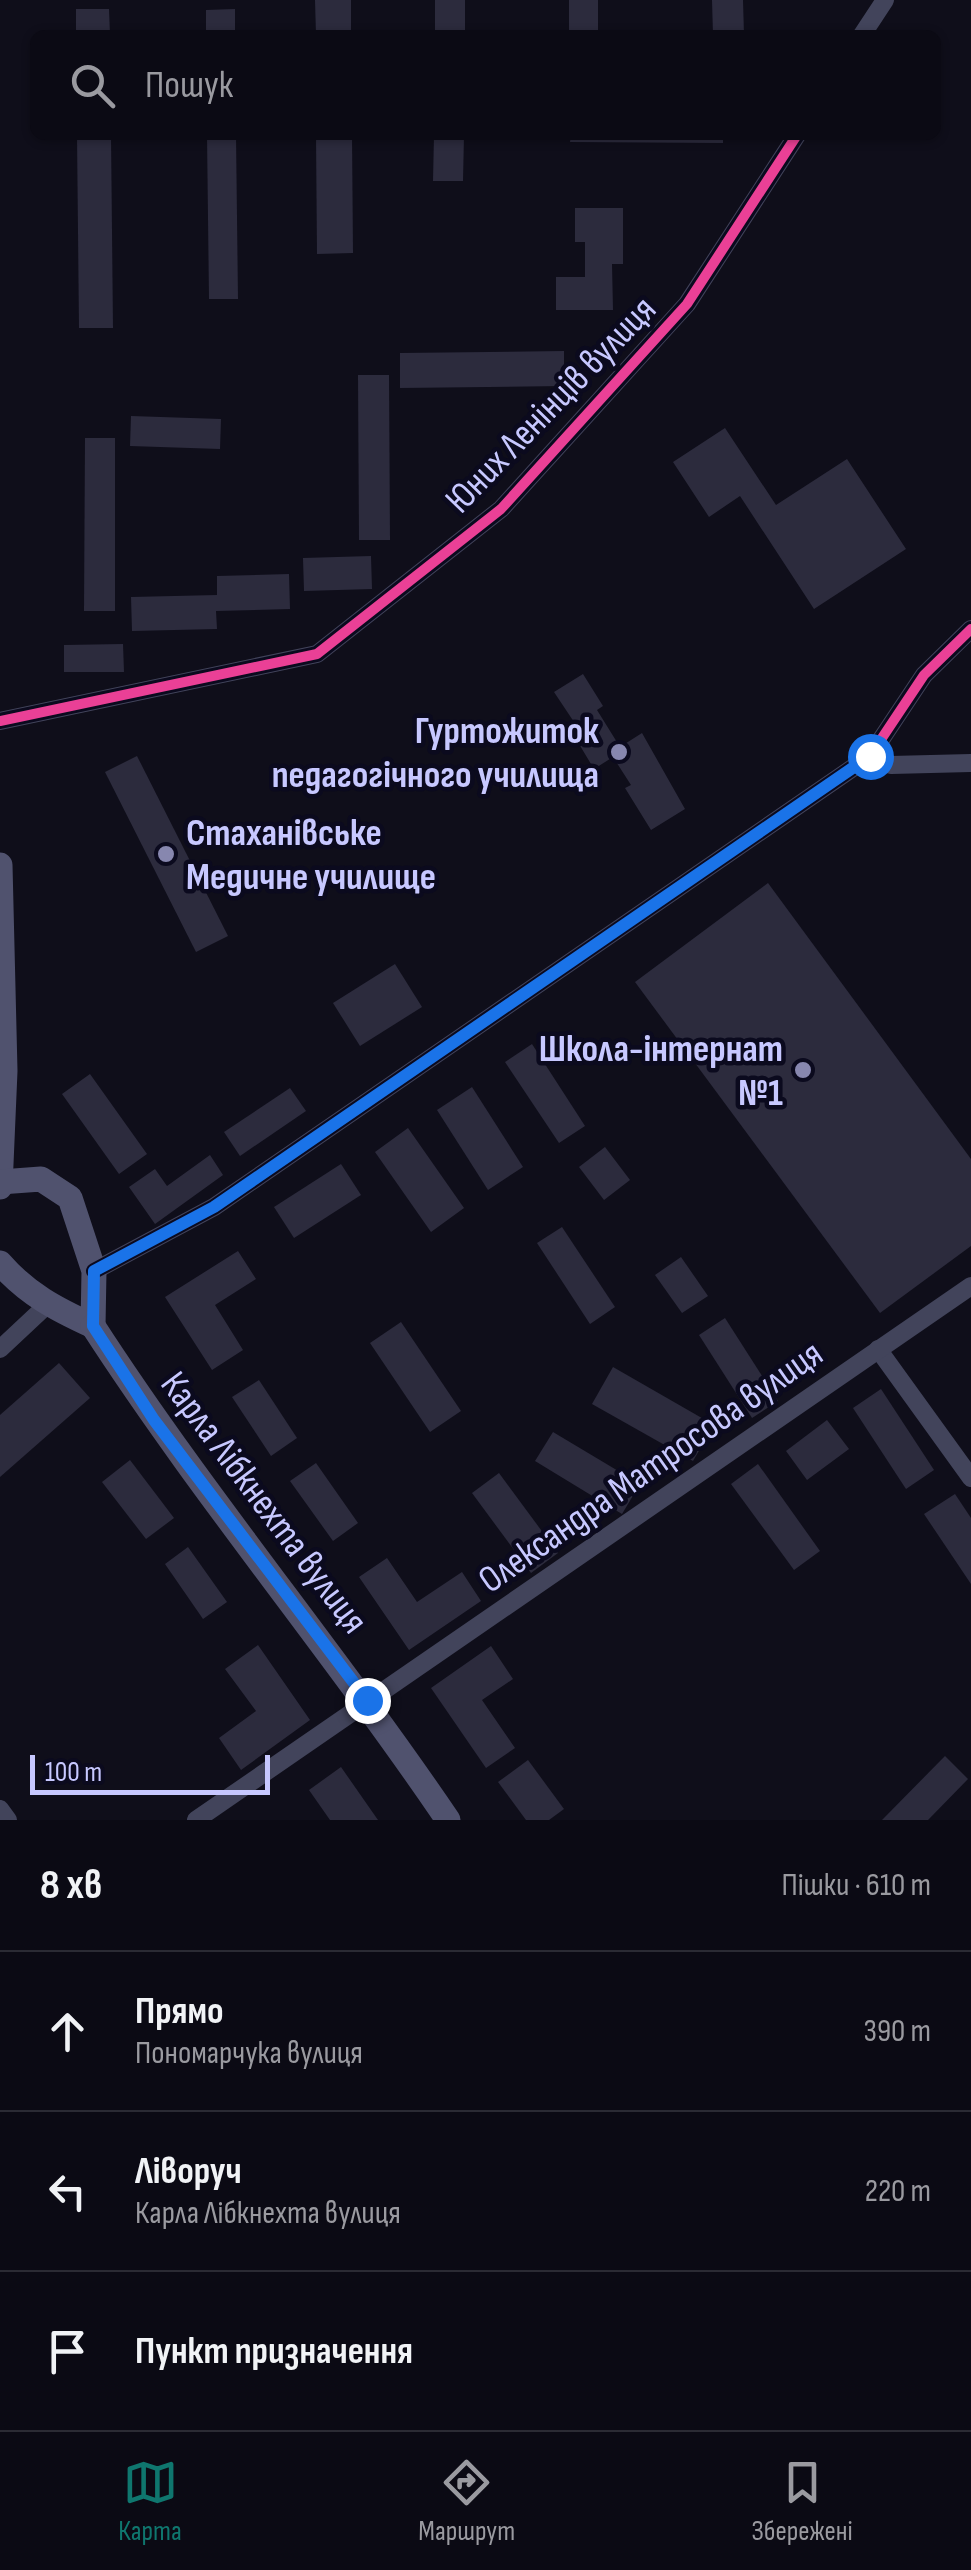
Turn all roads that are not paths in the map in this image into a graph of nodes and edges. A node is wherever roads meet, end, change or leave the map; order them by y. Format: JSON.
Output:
{"nodes":[{"id":1,"x":885,"y":0,"type":"edge"},
{"id":2,"x":865,"y":30,"type":"edge"},
{"id":3,"x":794,"y":140,"type":"edge"},
{"id":4,"x":971,"y":629,"type":"edge"},
{"id":5,"x":0,"y":721,"type":"edge"},
{"id":6,"x":870,"y":756,"type":"junction"},
{"id":7,"x":971,"y":763,"type":"edge"},
{"id":8,"x":0,"y":865,"type":"edge"},
{"id":9,"x":1,"y":1184,"type":"edge"},
{"id":10,"x":0,"y":1263,"type":"edge"},
{"id":11,"x":94,"y":1271,"type":"junction"},
{"id":12,"x":971,"y":1286,"type":"edge"},
{"id":13,"x":47,"y":1305,"type":"junction"},
{"id":14,"x":93,"y":1326,"type":"junction"},
{"id":15,"x":0,"y":1349,"type":"edge"},
{"id":16,"x":878,"y":1349,"type":"junction"},
{"id":17,"x":971,"y":1478,"type":"edge"},
{"id":18,"x":367,"y":1700,"type":"junction"},
{"id":19,"x":0,"y":1809,"type":"edge"},
{"id":20,"x":8,"y":1820,"type":"edge"},
{"id":21,"x":196,"y":1820,"type":"edge"},
{"id":22,"x":448,"y":1820,"type":"edge"}],
"edges":[{"from":1,"to":2,"type":"street"},
{"from":3,"to":5,"type":"street","name":"Юних Ленінців вулиця"},
{"from":4,"to":6,"type":"street"},
{"from":6,"to":7,"type":"street"},
{"from":6,"to":11,"type":"street"},
{"from":8,"to":9,"type":"street"},
{"from":9,"to":11,"type":"street"},
{"from":10,"to":13,"type":"street"},
{"from":11,"to":14,"type":"street"},
{"from":12,"to":16,"type":"street","name":"Олександра Матросова вулиця"},
{"from":13,"to":14,"type":"street"},
{"from":13,"to":15,"type":"street"},
{"from":14,"to":18,"type":"street","name":"Карла Лібкнехта вулиця"},
{"from":16,"to":17,"type":"street"},
{"from":16,"to":18,"type":"street","name":"Олександра Матросова вулиця"},
{"from":18,"to":21,"type":"street","name":"Олександра Матросова вулиця"},
{"from":18,"to":22,"type":"street","name":"Карла Лібкнехта вулиця"},
{"from":19,"to":20,"type":"street"}]}
